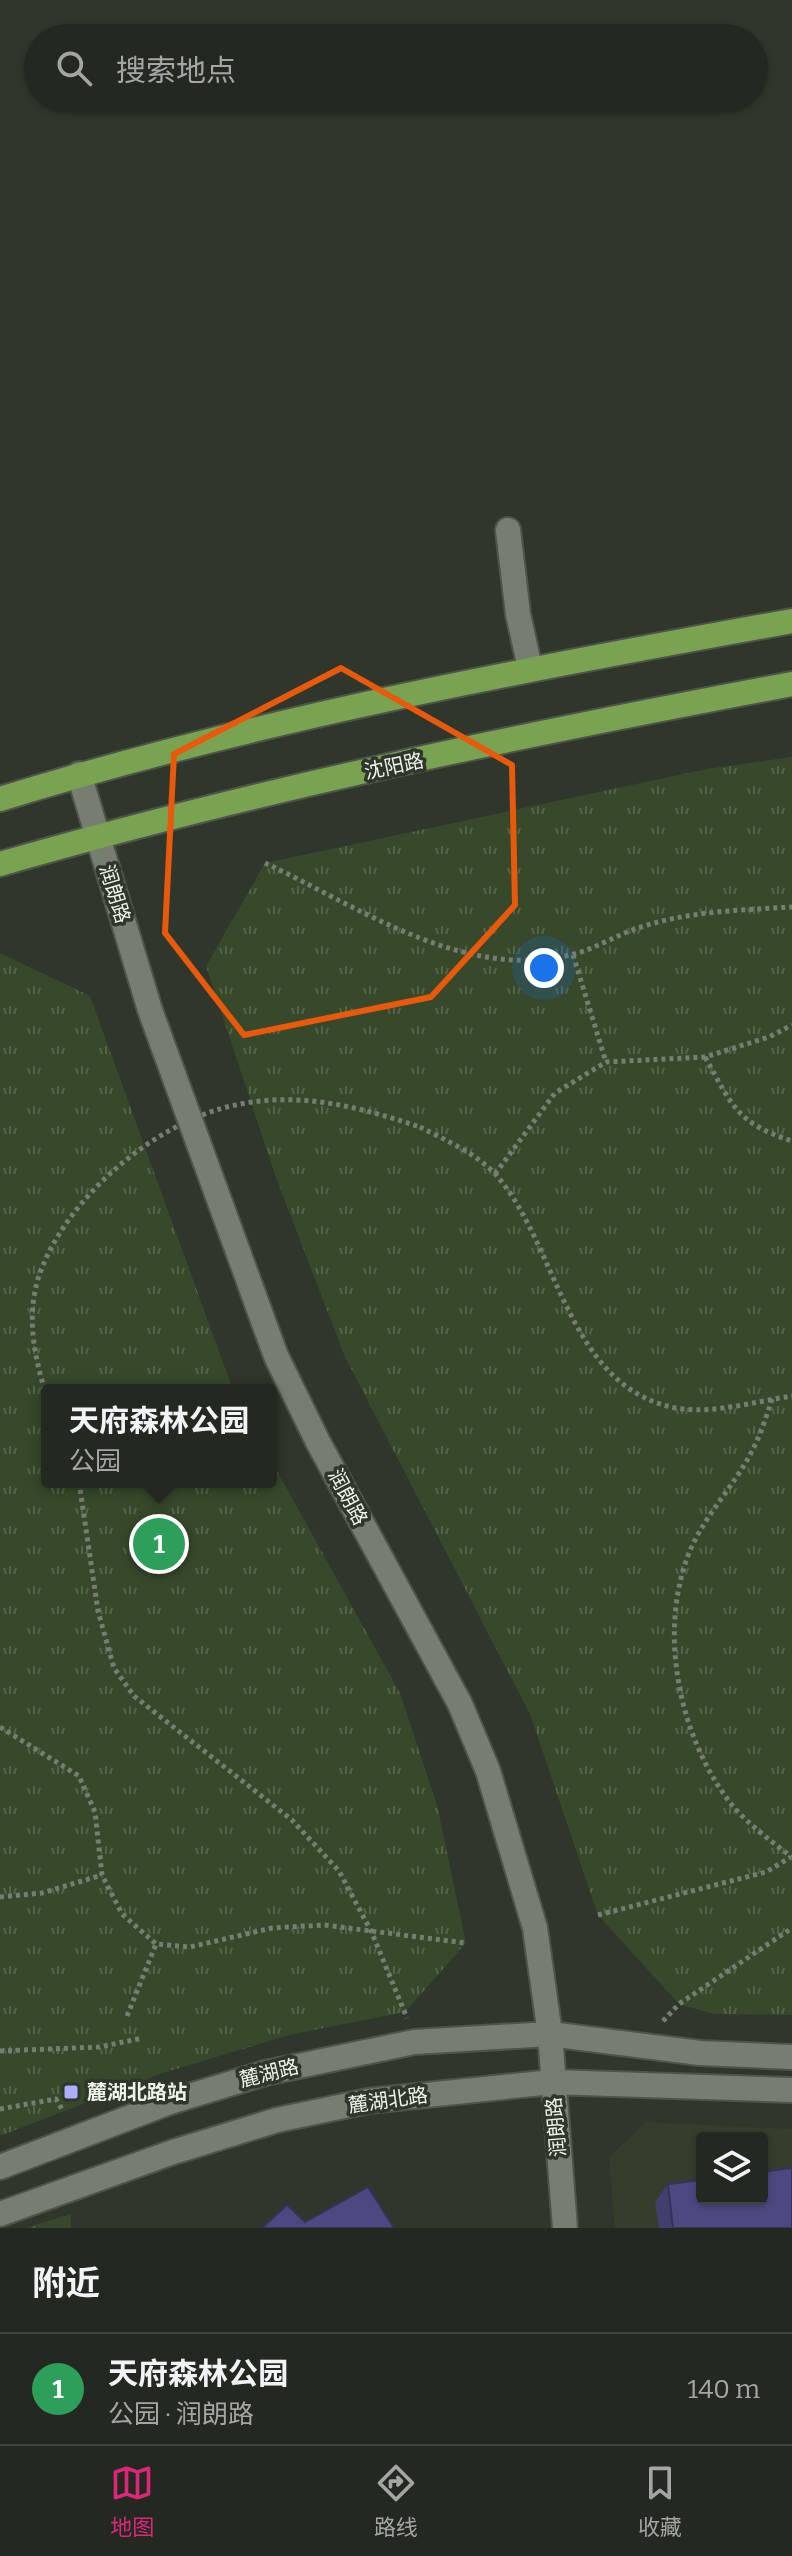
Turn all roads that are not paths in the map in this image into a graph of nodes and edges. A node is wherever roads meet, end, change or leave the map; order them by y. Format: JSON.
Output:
{"nodes":[{"id":1,"x":508,"y":530,"type":"dead end"},
{"id":2,"x":792,"y":621,"type":"edge"},
{"id":3,"x":530,"y":668,"type":"junction"},
{"id":4,"x":792,"y":684,"type":"edge"},
{"id":5,"x":79,"y":774,"type":"junction"},
{"id":6,"x":0,"y":799,"type":"edge"},
{"id":7,"x":97,"y":836,"type":"junction"},
{"id":8,"x":0,"y":864,"type":"edge"},
{"id":9,"x":550,"y":2034,"type":"junction"},
{"id":10,"x":792,"y":2057,"type":"edge"},
{"id":11,"x":552,"y":2082,"type":"junction"},
{"id":12,"x":792,"y":2090,"type":"edge"},
{"id":13,"x":0,"y":2167,"type":"edge"},
{"id":14,"x":0,"y":2214,"type":"edge"},
{"id":15,"x":565,"y":2228,"type":"edge"}],
"edges":[{"from":1,"to":3,"type":"street"},
{"from":2,"to":3,"type":"main road"},
{"from":3,"to":5,"type":"main road"},
{"from":4,"to":7,"type":"main road","name":"沈阳路"},
{"from":5,"to":6,"type":"main road"},
{"from":5,"to":7,"type":"street","name":"润朗路"},
{"from":7,"to":8,"type":"main road","name":"沈阳路"},
{"from":7,"to":9,"type":"street","name":"润朗路"},
{"from":9,"to":10,"type":"street"},
{"from":9,"to":11,"type":"street","name":"润朗路"},
{"from":9,"to":13,"type":"street","name":"麓湖路"},
{"from":11,"to":12,"type":"street","name":"麓湖北路"},
{"from":11,"to":14,"type":"street","name":"麓湖北路"},
{"from":11,"to":15,"type":"street","name":"润朗路"}]}
